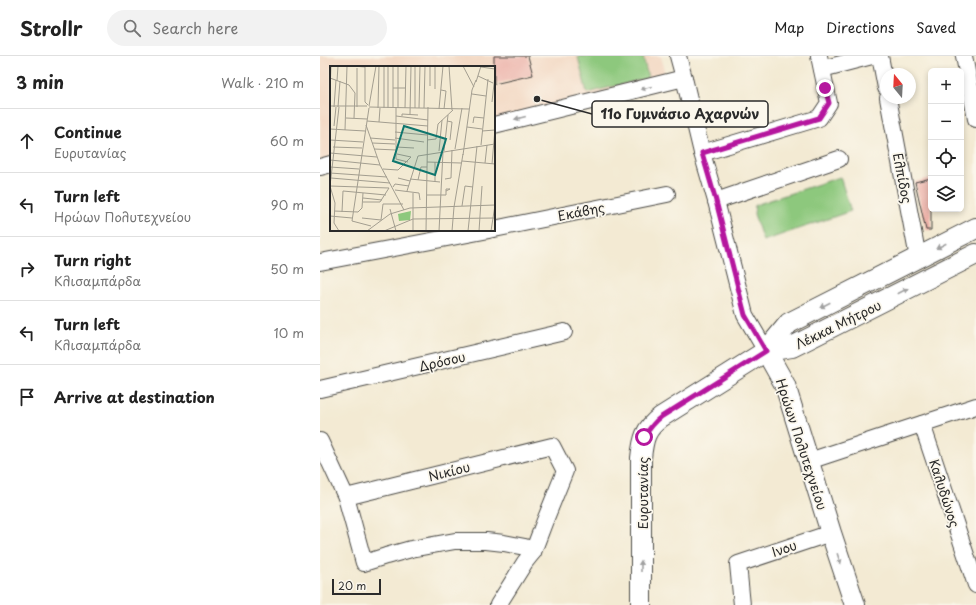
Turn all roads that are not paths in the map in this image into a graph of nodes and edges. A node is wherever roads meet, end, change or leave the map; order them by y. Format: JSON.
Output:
{"nodes":[{"id":1,"x":678,"y":56,"type":"edge"},
{"id":2,"x":872,"y":56,"type":"edge"},
{"id":3,"x":880,"y":56,"type":"edge"},
{"id":4,"x":967,"y":57,"type":"edge"},
{"id":5,"x":821,"y":62,"type":"edge"},
{"id":6,"x":882,"y":68,"type":"edge"},
{"id":7,"x":684,"y":78,"type":"junction"},
{"id":8,"x":889,"y":104,"type":"edge"},
{"id":9,"x":976,"y":119,"type":"edge"},
{"id":10,"x":495,"y":125,"type":"edge"},
{"id":11,"x":702,"y":153,"type":"junction"},
{"id":12,"x":839,"y":159,"type":"dead end"},
{"id":13,"x":330,"y":164,"type":"edge"},
{"id":14,"x":320,"y":167,"type":"edge"},
{"id":15,"x":667,"y":194,"type":"dead end"},
{"id":16,"x":716,"y":201,"type":"junction"},
{"id":17,"x":976,"y":228,"type":"edge"},
{"id":18,"x":495,"y":229,"type":"edge"},
{"id":19,"x":482,"y":231,"type":"edge"},
{"id":20,"x":976,"y":254,"type":"edge"},
{"id":21,"x":918,"y":258,"type":"junction"},
{"id":22,"x":320,"y":262,"type":"edge"},
{"id":23,"x":564,"y":332,"type":"dead end"},
{"id":24,"x":766,"y":351,"type":"junction"},
{"id":25,"x":320,"y":389,"type":"edge"},
{"id":26,"x":976,"y":406,"type":"edge"},
{"id":27,"x":922,"y":424,"type":"junction"},
{"id":28,"x":320,"y":440,"type":"edge"},
{"id":29,"x":809,"y":461,"type":"junction"},
{"id":30,"x":346,"y":497,"type":"junction"},
{"id":31,"x":831,"y":533,"type":"junction"},
{"id":32,"x":533,"y":552,"type":"junction"},
{"id":33,"x":976,"y":585,"type":"edge"},
{"id":34,"x":498,"y":605,"type":"edge"},
{"id":35,"x":641,"y":605,"type":"edge"},
{"id":36,"x":742,"y":605,"type":"edge"},
{"id":37,"x":855,"y":605,"type":"edge"}],
"edges":[{"from":1,"to":7,"type":"street","name":"Ηρώων Πολυτεχνείου"},
{"from":2,"to":5,"type":"street"},
{"from":3,"to":6,"type":"street"},
{"from":4,"to":9,"type":"street"},
{"from":5,"to":11,"type":"street"},
{"from":7,"to":10,"type":"street","one_way":true},
{"from":7,"to":11,"type":"street","name":"Ηρώων Πολυτεχνείου"},
{"from":8,"to":21,"type":"street","name":"Ελπίδος"},
{"from":11,"to":16,"type":"street","name":"Ηρώων Πολυτεχνείου"},
{"from":12,"to":16,"type":"street"},
{"from":13,"to":14,"type":"street"},
{"from":15,"to":18,"type":"street","name":"Εκάβης"},
{"from":16,"to":24,"type":"street","name":"Ηρώων Πολυτεχνείου"},
{"from":17,"to":21,"type":"street","name":"Λέκκα Μήτρου","one_way":true},
{"from":19,"to":22,"type":"street"},
{"from":24,"to":20,"type":"street","name":"Λέκκα Μήτρου","one_way":true},
{"from":21,"to":24,"type":"street","name":"Λέκκα Μήτρου","one_way":true},
{"from":23,"to":25,"type":"street","name":"Δρόσου"},
{"from":24,"to":29,"type":"street","name":"Ηρώων Πολυτεχνείου"},
{"from":35,"to":24,"type":"street","name":"Ευρυτανίας","one_way":true},
{"from":26,"to":27,"type":"street"},
{"from":27,"to":29,"type":"street"},
{"from":27,"to":33,"type":"street","name":"Καλυδώνος"},
{"from":28,"to":30,"type":"street"},
{"from":29,"to":31,"type":"street","name":"Ηρώων Πολυτεχνείου"},
{"from":30,"to":32,"type":"street"},
{"from":30,"to":32,"type":"street","name":"Νικίου"},
{"from":31,"to":36,"type":"street","name":"Ινου"},
{"from":31,"to":37,"type":"street","name":"Ηρώων Πολυτεχνείου","one_way":true},
{"from":32,"to":34,"type":"street"}]}
